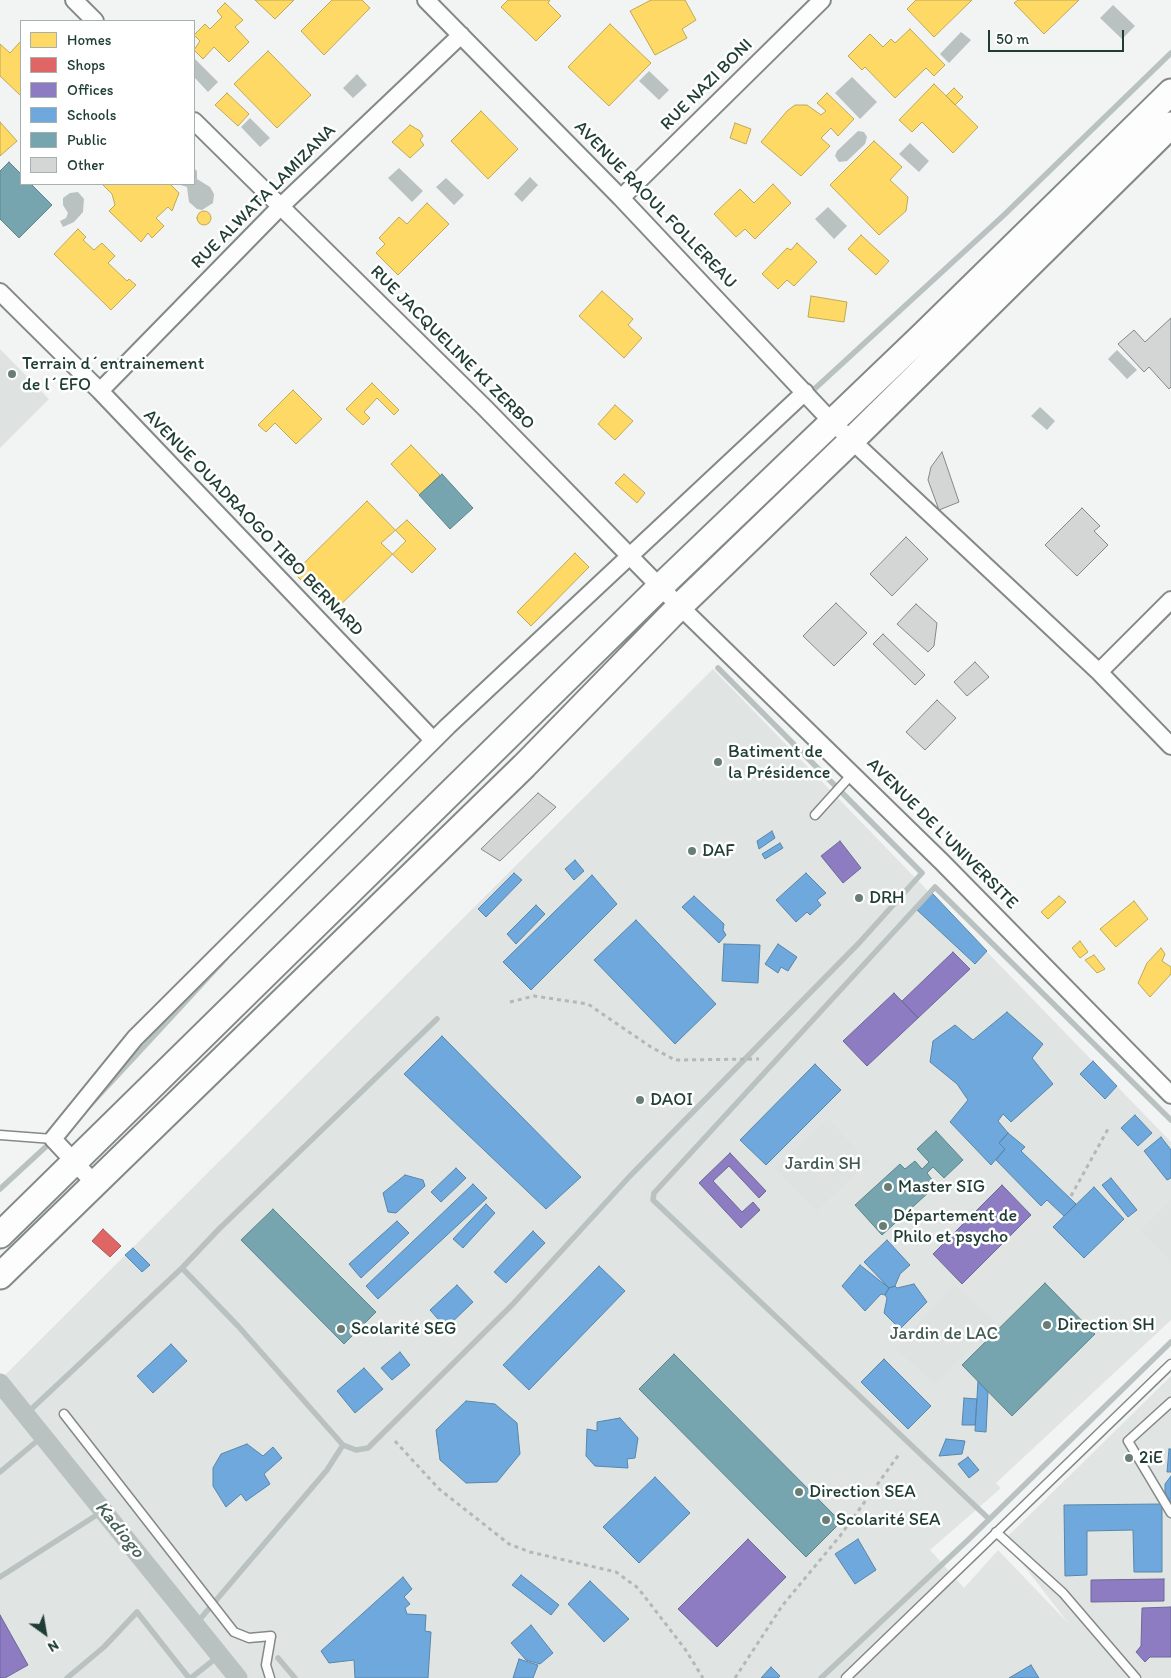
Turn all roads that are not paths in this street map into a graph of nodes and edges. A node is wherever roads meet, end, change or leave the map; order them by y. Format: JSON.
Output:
{"nodes":[{"id":1,"x":74,"y":0,"type":"edge"},
{"id":2,"x":426,"y":0,"type":"edge"},
{"id":3,"x":822,"y":0,"type":"edge"},
{"id":4,"x":94,"y":20,"type":"edge"},
{"id":5,"x":461,"y":35,"type":"junction"},
{"id":6,"x":1171,"y":92,"type":"edge"},
{"id":7,"x":195,"y":121,"type":"edge"},
{"id":8,"x":1171,"y":125,"type":"edge"},
{"id":9,"x":621,"y":198,"type":"junction"},
{"id":10,"x":280,"y":207,"type":"junction"},
{"id":11,"x":0,"y":292,"type":"edge"},
{"id":12,"x":100,"y":391,"type":"junction"},
{"id":13,"x":805,"y":392,"type":"junction"},
{"id":14,"x":832,"y":422,"type":"junction"},
{"id":15,"x":852,"y":440,"type":"junction"},
{"id":16,"x":630,"y":554,"type":"junction"},
{"id":17,"x":660,"y":587,"type":"junction"},
{"id":18,"x":1171,"y":600,"type":"edge"},
{"id":19,"x":680,"y":606,"type":"junction"},
{"id":20,"x":1099,"y":672,"type":"junction"},
{"id":21,"x":433,"y":740,"type":"junction"},
{"id":22,"x":1171,"y":746,"type":"edge"},
{"id":23,"x":853,"y":773,"type":"junction"},
{"id":24,"x":816,"y":815,"type":"dead end"},
{"id":25,"x":1168,"y":1085,"type":"edge"},
{"id":26,"x":0,"y":1135,"type":"edge"},
{"id":27,"x":53,"y":1139,"type":"junction"},
{"id":28,"x":75,"y":1162,"type":"junction"},
{"id":29,"x":95,"y":1184,"type":"junction"},
{"id":30,"x":0,"y":1235,"type":"edge"},
{"id":31,"x":0,"y":1276,"type":"edge"},
{"id":32,"x":1171,"y":1364,"type":"edge"},
{"id":33,"x":1171,"y":1402,"type":"edge"},
{"id":34,"x":64,"y":1414,"type":"dead end"},
{"id":35,"x":1171,"y":1513,"type":"edge"},
{"id":36,"x":996,"y":1532,"type":"junction"},
{"id":37,"x":1132,"y":1676,"type":"edge"},
{"id":38,"x":270,"y":1678,"type":"edge"},
{"id":39,"x":846,"y":1678,"type":"edge"}],
"edges":[{"from":1,"to":4,"type":"street"},
{"from":2,"to":5,"type":"street","name":"AVENUE RAOUL FOLLEREAU"},
{"from":3,"to":9,"type":"street","name":"RUE NAZI BONI"},
{"from":5,"to":9,"type":"street","name":"AVENUE RAOUL FOLLEREAU"},
{"from":5,"to":10,"type":"street","name":"RUE ALWATA LAMIZANA"},
{"from":6,"to":14,"type":"main road"},
{"from":7,"to":10,"type":"street","name":"RUE JACQUELINE KI ZERBO"},
{"from":8,"to":15,"type":"main road"},
{"from":9,"to":13,"type":"street","name":"AVENUE RAOUL FOLLEREAU"},
{"from":10,"to":12,"type":"street","name":"RUE ALWATA LAMIZANA"},
{"from":10,"to":16,"type":"street","name":"RUE JACQUELINE KI ZERBO"},
{"from":11,"to":12,"type":"street","name":"AVENUE OUADRAOGO TIBO BERNARD"},
{"from":12,"to":21,"type":"street","name":"AVENUE OUADRAOGO TIBO BERNARD"},
{"from":13,"to":14,"type":"street","name":"AVENUE RAOUL FOLLEREAU"},
{"from":13,"to":16,"type":"street"},
{"from":14,"to":15,"type":"street","name":"AVENUE RAOUL FOLLEREAU"},
{"from":14,"to":17,"type":"main road"},
{"from":15,"to":19,"type":"main road"},
{"from":15,"to":20,"type":"street","name":"AVENUE RAOUL FOLLEREAU"},
{"from":16,"to":17,"type":"street","name":"RUE JACQUELINE KI ZERBO"},
{"from":16,"to":21,"type":"street"},
{"from":17,"to":19,"type":"street","name":"RUE JACQUELINE KI ZERBO"},
{"from":17,"to":28,"type":"main road"},
{"from":18,"to":20,"type":"street"},
{"from":19,"to":23,"type":"street","name":"AVENUE DE L'UNIVERSITE"},
{"from":19,"to":29,"type":"main road"},
{"from":20,"to":22,"type":"street","name":"AVENUE RAOUL FOLLEREAU"},
{"from":21,"to":27,"type":"street"},
{"from":23,"to":24,"type":"lane"},
{"from":23,"to":25,"type":"street","name":"AVENUE DE L'UNIVERSITE"},
{"from":26,"to":27,"type":"lane"},
{"from":27,"to":28,"type":"street"},
{"from":28,"to":29,"type":"street"},
{"from":28,"to":30,"type":"main road"},
{"from":29,"to":31,"type":"main road"},
{"from":32,"to":36,"type":"lane"},
{"from":33,"to":35,"type":"lane"},
{"from":34,"to":38,"type":"lane"},
{"from":36,"to":37,"type":"lane"},
{"from":36,"to":39,"type":"lane"}]}
